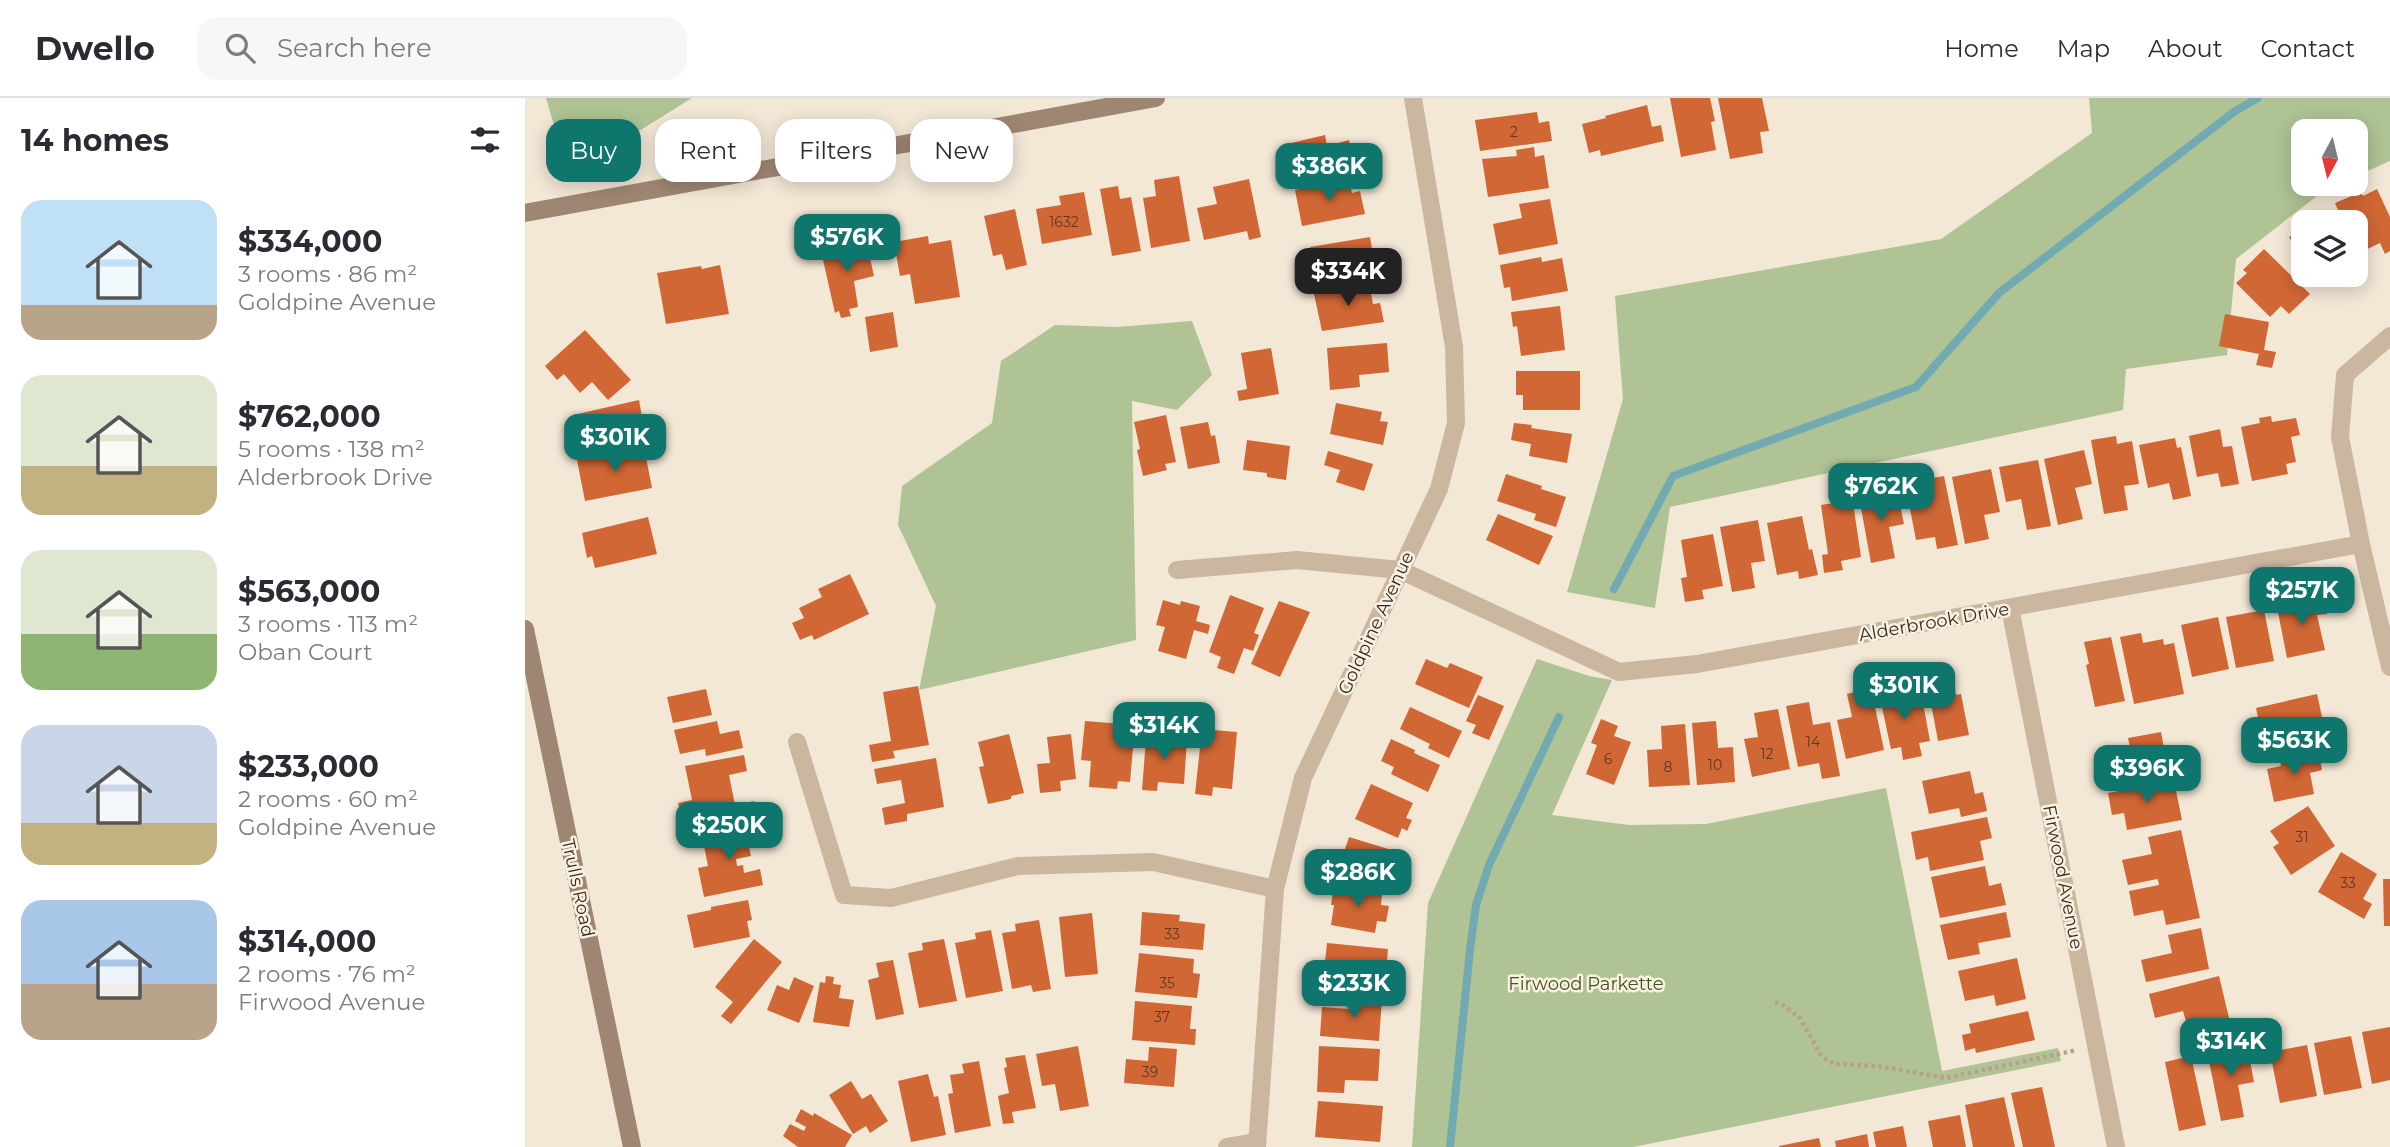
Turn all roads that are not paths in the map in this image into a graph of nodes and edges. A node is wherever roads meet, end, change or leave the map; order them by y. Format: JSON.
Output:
{"nodes":[{"id":1,"x":1156,"y":98,"type":"edge"},
{"id":2,"x":1413,"y":98,"type":"edge"},
{"id":3,"x":525,"y":213,"type":"edge"},
{"id":4,"x":2390,"y":336,"type":"edge"},
{"id":5,"x":2361,"y":544,"type":"junction"},
{"id":6,"x":1177,"y":570,"type":"dead end"},
{"id":7,"x":1400,"y":570,"type":"junction"},
{"id":8,"x":2010,"y":608,"type":"junction"},
{"id":9,"x":525,"y":629,"type":"edge"},
{"id":10,"x":2390,"y":667,"type":"edge"},
{"id":11,"x":797,"y":742,"type":"dead end"},
{"id":12,"x":1275,"y":888,"type":"junction"},
{"id":13,"x":1257,"y":1144,"type":"edge"},
{"id":14,"x":632,"y":1147,"type":"edge"},
{"id":15,"x":1227,"y":1147,"type":"edge"},
{"id":16,"x":2116,"y":1147,"type":"edge"}],
"edges":[{"from":1,"to":3,"type":"street"},
{"from":2,"to":7,"type":"street","name":"Goldpine Avenue"},
{"from":4,"to":5,"type":"street"},
{"from":5,"to":8,"type":"street","name":"Alderbrook Drive"},
{"from":5,"to":10,"type":"street"},
{"from":6,"to":7,"type":"street","name":"Alderbrook Drive"},
{"from":7,"to":8,"type":"street","name":"Alderbrook Drive"},
{"from":7,"to":12,"type":"street","name":"Goldpine Avenue"},
{"from":8,"to":16,"type":"street","name":"Firwood Avenue"},
{"from":9,"to":14,"type":"street","name":"Trulls Road"},
{"from":11,"to":12,"type":"street"},
{"from":12,"to":13,"type":"street","name":"Goldpine Avenue"},
{"from":13,"to":15,"type":"street"}]}
